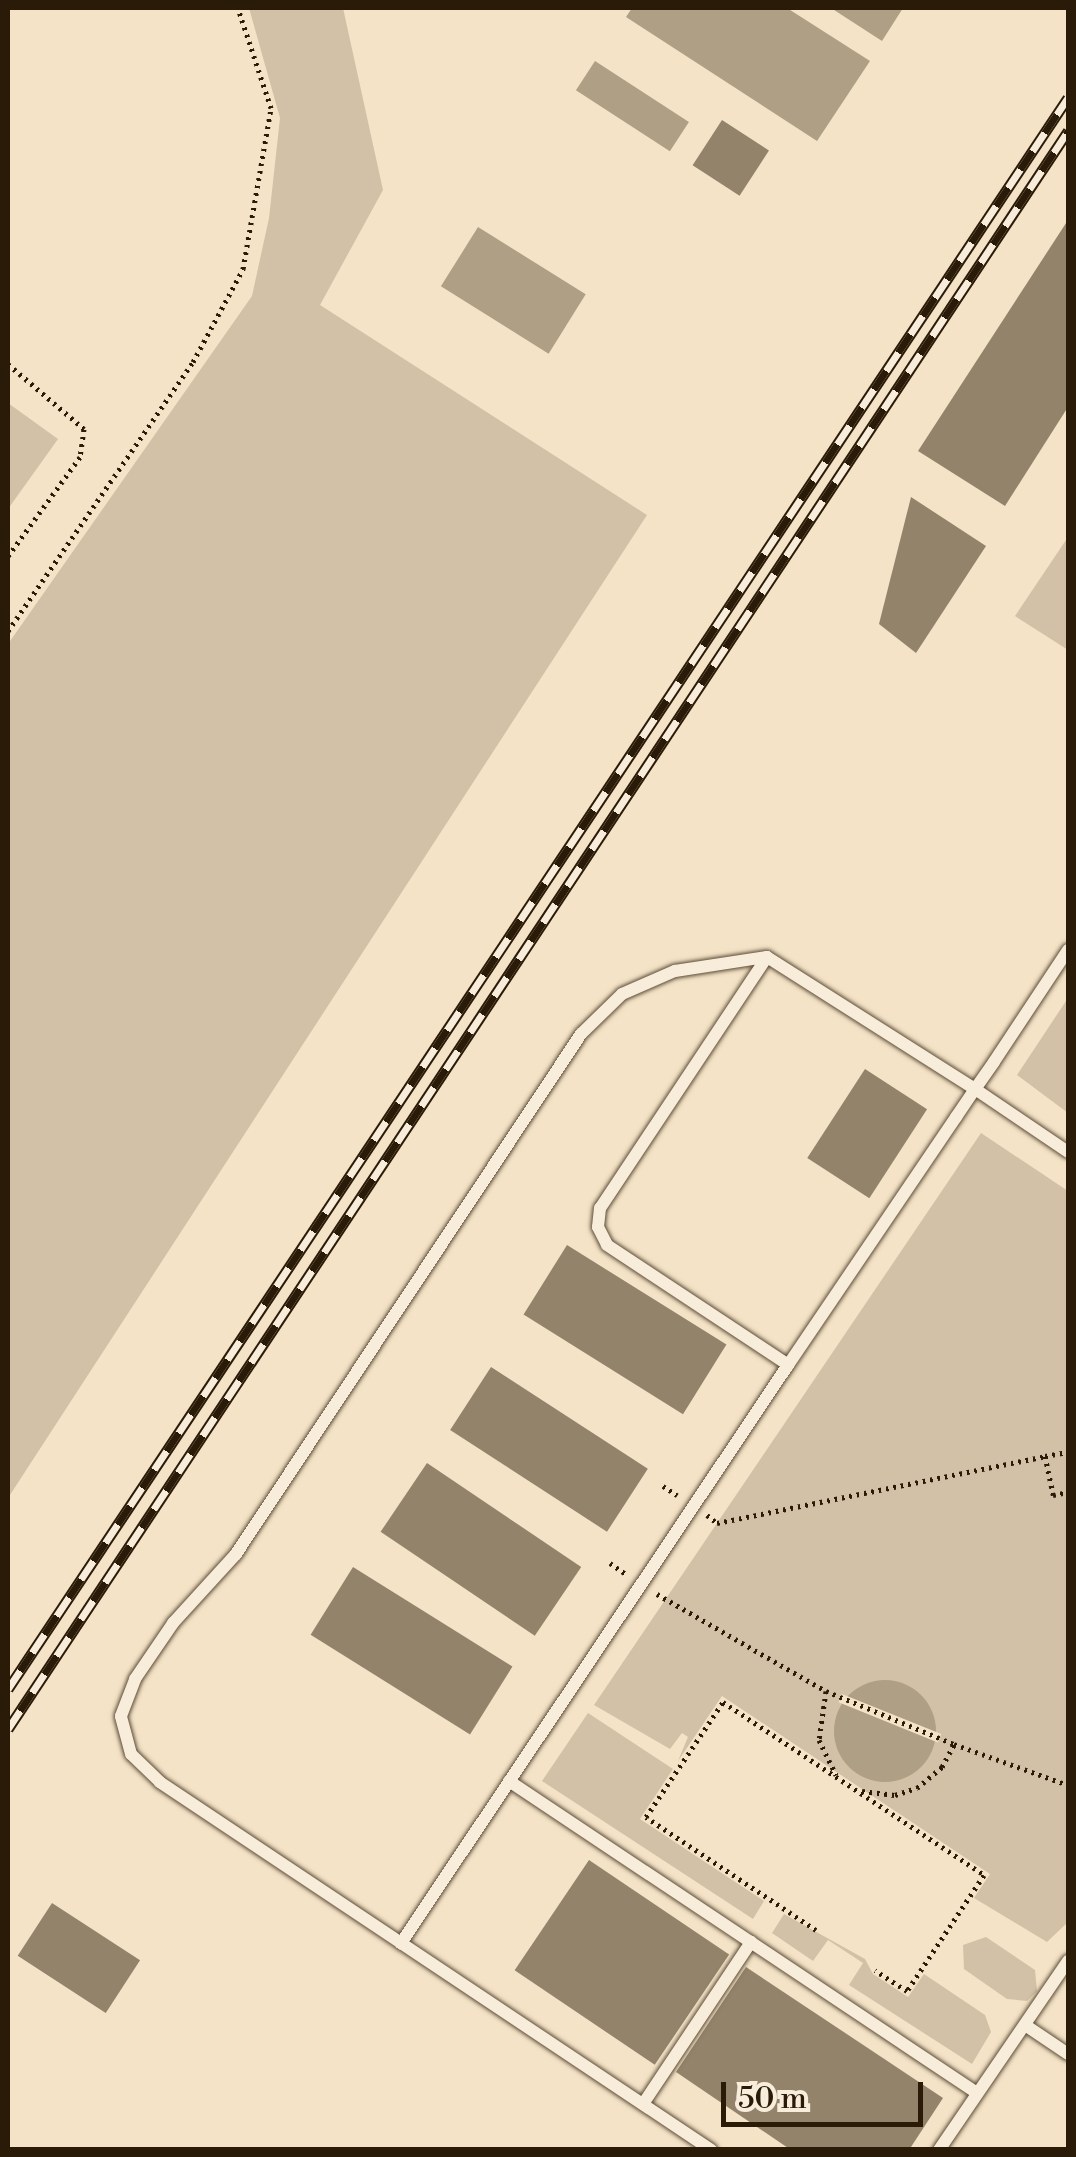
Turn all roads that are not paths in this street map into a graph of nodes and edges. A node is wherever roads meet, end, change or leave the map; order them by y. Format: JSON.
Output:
{"nodes":[{"id":1,"x":1068,"y":950,"type":"edge"},
{"id":2,"x":767,"y":957,"type":"junction"},
{"id":3,"x":975,"y":1090,"type":"junction"},
{"id":4,"x":1068,"y":1152,"type":"edge"},
{"id":5,"x":788,"y":1366,"type":"junction"},
{"id":6,"x":509,"y":1781,"type":"junction"},
{"id":7,"x":751,"y":1942,"type":"junction"},
{"id":8,"x":401,"y":1943,"type":"junction"},
{"id":9,"x":1066,"y":1970,"type":"edge"},
{"id":10,"x":1024,"y":2025,"type":"junction"},
{"id":11,"x":1068,"y":2054,"type":"edge"},
{"id":12,"x":977,"y":2094,"type":"junction"},
{"id":13,"x":643,"y":2104,"type":"junction"},
{"id":14,"x":712,"y":2150,"type":"edge"},
{"id":15,"x":939,"y":2150,"type":"edge"}],
"edges":[{"from":1,"to":3,"type":"lane"},
{"from":2,"to":3,"type":"lane"},
{"from":2,"to":5,"type":"lane"},
{"from":2,"to":8,"type":"lane"},
{"from":3,"to":4,"type":"lane"},
{"from":3,"to":5,"type":"lane"},
{"from":5,"to":6,"type":"lane"},
{"from":6,"to":7,"type":"lane"},
{"from":6,"to":8,"type":"lane"},
{"from":7,"to":12,"type":"lane"},
{"from":7,"to":13,"type":"lane"},
{"from":8,"to":13,"type":"lane"},
{"from":9,"to":10,"type":"lane"},
{"from":10,"to":11,"type":"lane"},
{"from":10,"to":12,"type":"lane"},
{"from":12,"to":15,"type":"lane"},
{"from":13,"to":14,"type":"lane"}]}
